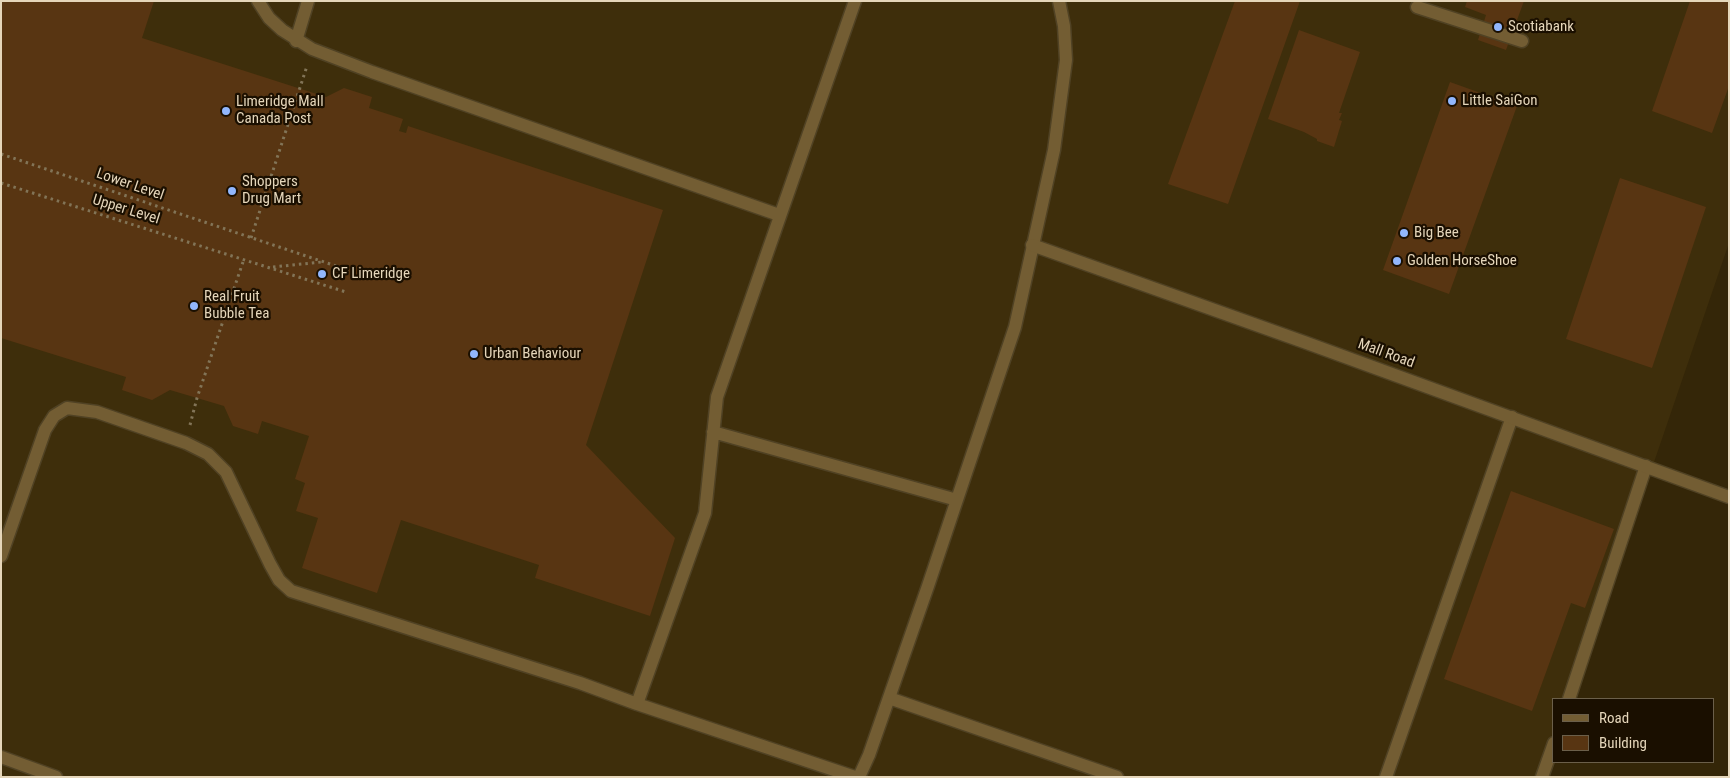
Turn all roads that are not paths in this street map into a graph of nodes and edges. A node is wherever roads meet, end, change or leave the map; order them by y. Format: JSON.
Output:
{"nodes":[{"id":1,"x":258,"y":1,"type":"edge"},
{"id":2,"x":308,"y":1,"type":"edge"},
{"id":3,"x":855,"y":1,"type":"edge"},
{"id":4,"x":1058,"y":1,"type":"edge"},
{"id":5,"x":1417,"y":7,"type":"dead end"},
{"id":6,"x":296,"y":41,"type":"junction"},
{"id":7,"x":1522,"y":41,"type":"dead end"},
{"id":8,"x":779,"y":215,"type":"junction"},
{"id":9,"x":1032,"y":245,"type":"junction"},
{"id":10,"x":1512,"y":417,"type":"junction"},
{"id":11,"x":713,"y":432,"type":"junction"},
{"id":12,"x":1646,"y":466,"type":"junction"},
{"id":13,"x":1729,"y":497,"type":"edge"},
{"id":14,"x":957,"y":500,"type":"junction"},
{"id":15,"x":1,"y":556,"type":"edge"},
{"id":16,"x":889,"y":698,"type":"junction"},
{"id":17,"x":1569,"y":698,"type":"edge"},
{"id":18,"x":637,"y":704,"type":"junction"},
{"id":19,"x":1552,"y":749,"type":"edge"},
{"id":20,"x":1,"y":757,"type":"edge"},
{"id":21,"x":56,"y":777,"type":"edge"},
{"id":22,"x":857,"y":777,"type":"edge"},
{"id":23,"x":1117,"y":777,"type":"edge"},
{"id":24,"x":1386,"y":777,"type":"edge"},
{"id":25,"x":1542,"y":777,"type":"edge"}],
"edges":[{"from":1,"to":6,"type":"street"},
{"from":2,"to":6,"type":"street"},
{"from":3,"to":8,"type":"street"},
{"from":4,"to":9,"type":"street"},
{"from":5,"to":7,"type":"street"},
{"from":6,"to":8,"type":"street"},
{"from":8,"to":11,"type":"street"},
{"from":9,"to":10,"type":"street","name":"Mall Road"},
{"from":9,"to":14,"type":"street"},
{"from":10,"to":12,"type":"street","name":"Mall Road"},
{"from":10,"to":24,"type":"street"},
{"from":11,"to":14,"type":"street"},
{"from":11,"to":18,"type":"street"},
{"from":12,"to":13,"type":"street","name":"Mall Road"},
{"from":12,"to":17,"type":"street"},
{"from":14,"to":16,"type":"street"},
{"from":15,"to":18,"type":"street"},
{"from":16,"to":22,"type":"street"},
{"from":16,"to":23,"type":"street"},
{"from":18,"to":22,"type":"street"},
{"from":19,"to":25,"type":"street"},
{"from":20,"to":21,"type":"street"}]}
